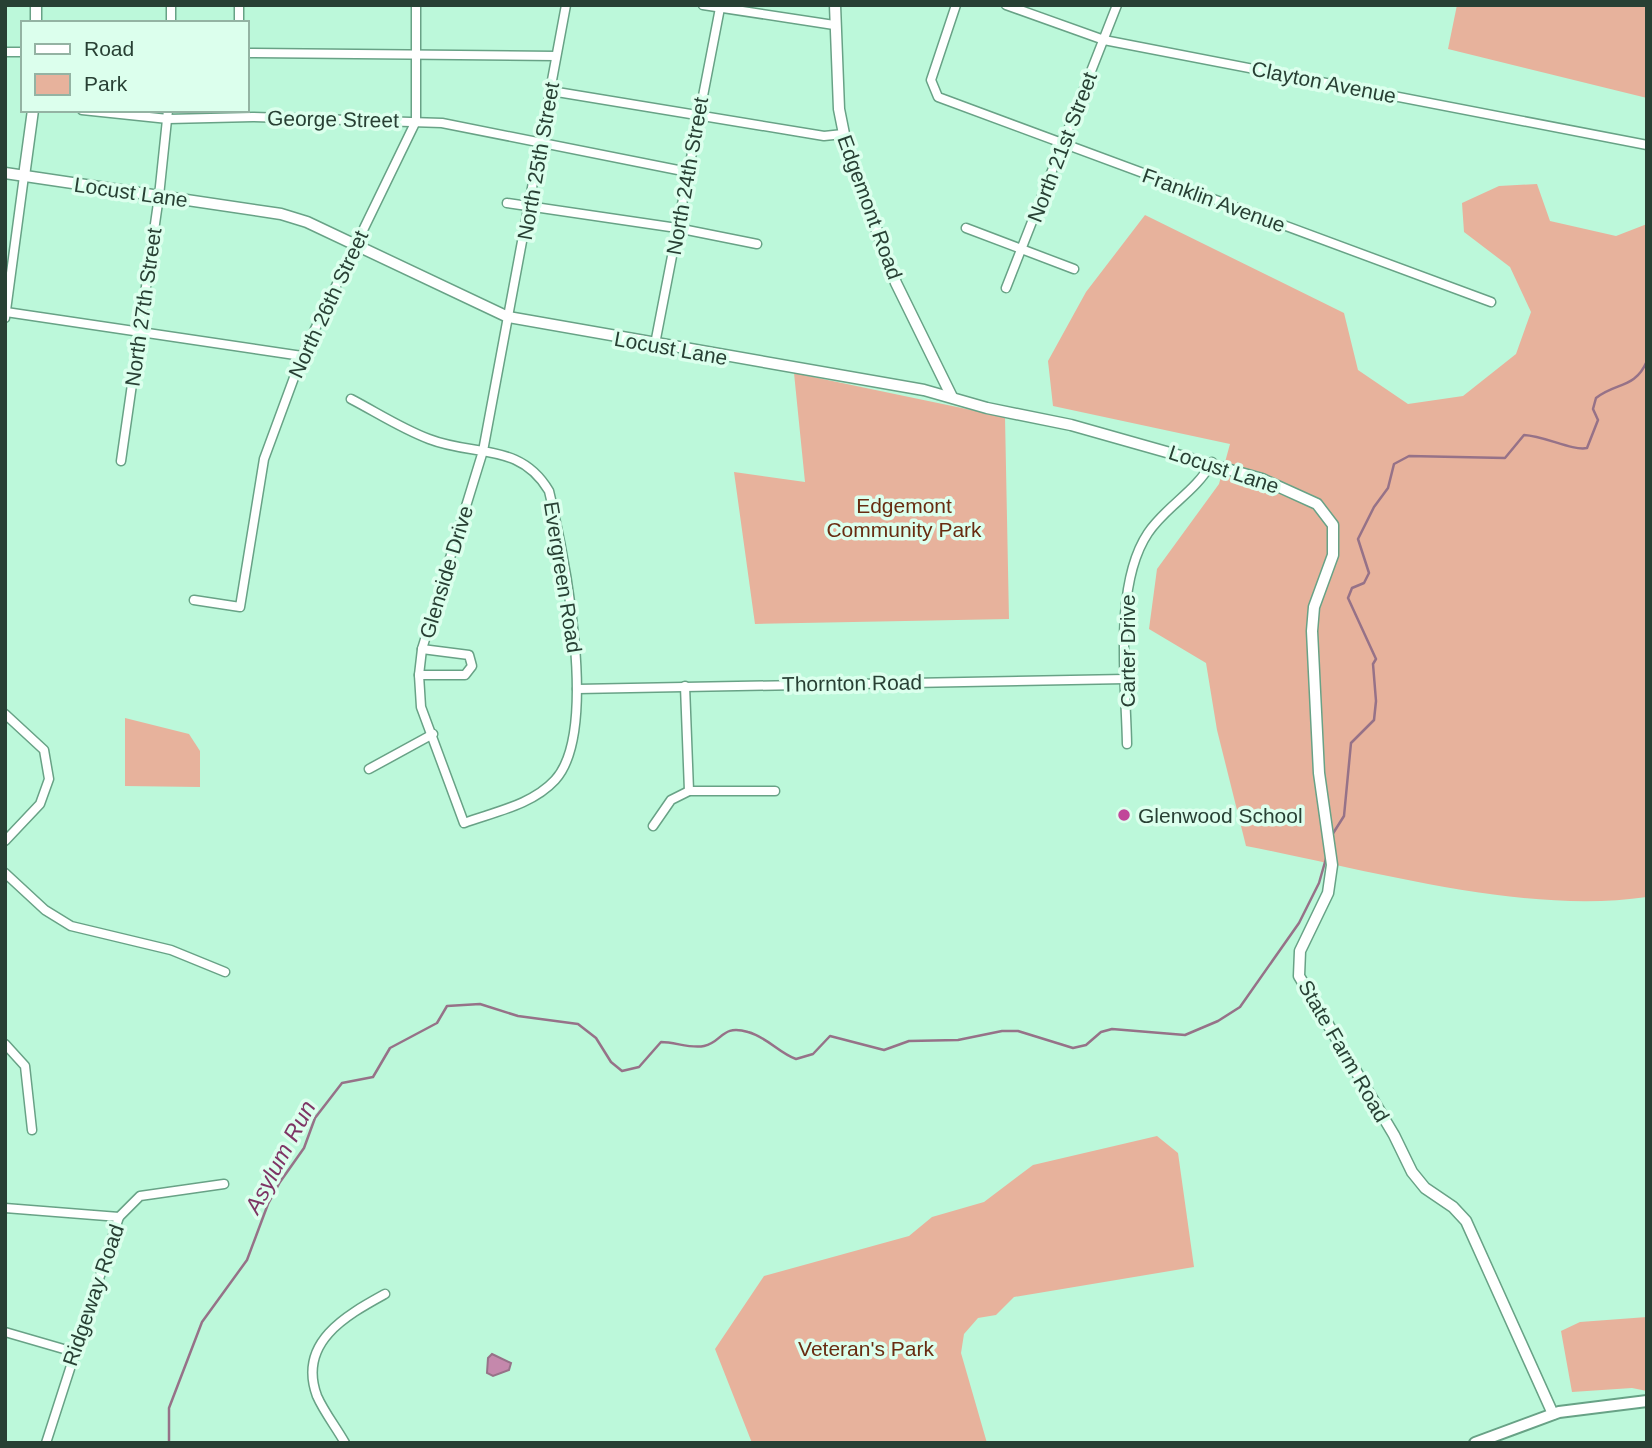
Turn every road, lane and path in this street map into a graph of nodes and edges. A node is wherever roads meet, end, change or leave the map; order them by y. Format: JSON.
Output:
{"nodes":[{"id":1,"x":416,"y":5,"type":"edge"},
{"id":2,"x":566,"y":5,"type":"edge"},
{"id":3,"x":703,"y":5,"type":"edge"},
{"id":4,"x":835,"y":5,"type":"edge"},
{"id":5,"x":956,"y":5,"type":"edge"},
{"id":6,"x":1006,"y":5,"type":"edge"},
{"id":7,"x":1117,"y":5,"type":"edge"},
{"id":8,"x":720,"y":8,"type":"junction"},
{"id":9,"x":834,"y":25,"type":"junction"},
{"id":10,"x":1104,"y":40,"type":"junction"},
{"id":11,"x":248,"y":53,"type":"edge"},
{"id":12,"x":417,"y":54,"type":"junction"},
{"id":13,"x":556,"y":56,"type":"junction"},
{"id":14,"x":551,"y":91,"type":"junction"},
{"id":15,"x":33,"y":112,"type":"edge"},
{"id":16,"x":125,"y":112,"type":"edge"},
{"id":17,"x":168,"y":114,"type":"edge"},
{"id":18,"x":697,"y":116,"type":"junction"},
{"id":19,"x":416,"y":121,"type":"junction"},
{"id":20,"x":842,"y":134,"type":"junction"},
{"id":21,"x":540,"y":143,"type":"junction"},
{"id":22,"x":1063,"y":144,"type":"junction"},
{"id":23,"x":1647,"y":145,"type":"edge"},
{"id":24,"x":688,"y":172,"type":"junction"},
{"id":25,"x":5,"y":173,"type":"edge"},
{"id":26,"x":24,"y":176,"type":"junction"},
{"id":27,"x":159,"y":196,"type":"junction"},
{"id":28,"x":508,"y":203,"type":"dead end"},
{"id":29,"x":531,"y":204,"type":"junction"},
{"id":30,"x":677,"y":228,"type":"junction"},
{"id":31,"x":966,"y":228,"type":"dead end"},
{"id":32,"x":757,"y":244,"type":"dead end"},
{"id":33,"x":354,"y":246,"type":"junction"},
{"id":34,"x":1022,"y":251,"type":"junction"},
{"id":35,"x":1073,"y":269,"type":"dead end"},
{"id":36,"x":1006,"y":288,"type":"dead end"},
{"id":37,"x":1490,"y":302,"type":"dead end"},
{"id":38,"x":6,"y":312,"type":"edge"},
{"id":39,"x":508,"y":317,"type":"junction"},
{"id":40,"x":5,"y":318,"type":"edge"},
{"id":41,"x":139,"y":333,"type":"junction"},
{"id":42,"x":655,"y":344,"type":"junction"},
{"id":43,"x":302,"y":356,"type":"junction"},
{"id":44,"x":952,"y":397,"type":"junction"},
{"id":45,"x":351,"y":399,"type":"dead end"},
{"id":46,"x":483,"y":451,"type":"junction"},
{"id":47,"x":121,"y":461,"type":"dead end"},
{"id":48,"x":1212,"y":462,"type":"junction"},
{"id":49,"x":1333,"y":525,"type":"joint"},
{"id":50,"x":194,"y":600,"type":"dead end"},
{"id":51,"x":422,"y":649,"type":"junction"},
{"id":52,"x":419,"y":675,"type":"junction"},
{"id":53,"x":1126,"y":679,"type":"junction"},
{"id":54,"x":685,"y":685,"type":"junction"},
{"id":55,"x":578,"y":689,"type":"junction"},
{"id":56,"x":5,"y":714,"type":"edge"},
{"id":57,"x":433,"y":734,"type":"junction"},
{"id":58,"x":1127,"y":744,"type":"dead end"},
{"id":59,"x":369,"y":769,"type":"dead end"},
{"id":60,"x":689,"y":791,"type":"junction"},
{"id":61,"x":775,"y":791,"type":"dead end"},
{"id":62,"x":464,"y":822,"type":"joint"},
{"id":63,"x":653,"y":826,"type":"dead end"},
{"id":64,"x":5,"y":841,"type":"edge"},
{"id":65,"x":5,"y":873,"type":"edge"},
{"id":66,"x":225,"y":972,"type":"dead end"},
{"id":67,"x":5,"y":1044,"type":"edge"},
{"id":68,"x":32,"y":1130,"type":"dead end"},
{"id":69,"x":224,"y":1184,"type":"dead end"},
{"id":70,"x":5,"y":1208,"type":"edge"},
{"id":71,"x":119,"y":1217,"type":"junction"},
{"id":72,"x":385,"y":1294,"type":"dead end"},
{"id":73,"x":5,"y":1332,"type":"edge"},
{"id":74,"x":74,"y":1352,"type":"junction"},
{"id":75,"x":1647,"y":1401,"type":"edge"},
{"id":76,"x":1553,"y":1414,"type":"junction"},
{"id":77,"x":46,"y":1443,"type":"edge"},
{"id":78,"x":345,"y":1443,"type":"edge"},
{"id":79,"x":1475,"y":1443,"type":"edge"}],
"edges":[{"from":1,"to":12,"type":"street","name":"North 26th Street"},
{"from":2,"to":13,"type":"street","name":"North 25th Street"},
{"from":3,"to":8,"type":"street"},
{"from":4,"to":9,"type":"street","name":"Edgemont Road"},
{"from":5,"to":22,"type":"street","name":"Franklin Avenue"},
{"from":6,"to":10,"type":"street","name":"Clayton Avenue"},
{"from":7,"to":10,"type":"street","name":"North 21st Street"},
{"from":8,"to":9,"type":"street"},
{"from":8,"to":18,"type":"street","name":"North 24th Street"},
{"from":9,"to":20,"type":"street","name":"Edgemont Road"},
{"from":10,"to":22,"type":"street","name":"North 21st Street"},
{"from":10,"to":23,"type":"street","name":"Clayton Avenue"},
{"from":11,"to":12,"type":"street"},
{"from":12,"to":13,"type":"street"},
{"from":12,"to":19,"type":"street","name":"North 26th Street"},
{"from":13,"to":14,"type":"street","name":"North 25th Street"},
{"from":14,"to":18,"type":"street"},
{"from":14,"to":21,"type":"street","name":"North 25th Street"},
{"from":15,"to":26,"type":"street"},
{"from":16,"to":17,"type":"street","name":"George Street"},
{"from":17,"to":19,"type":"street","name":"George Street"},
{"from":17,"to":27,"type":"street","name":"North 27th Street"},
{"from":18,"to":20,"type":"street"},
{"from":18,"to":24,"type":"street","name":"North 24th Street"},
{"from":19,"to":21,"type":"street","name":"George Street"},
{"from":19,"to":33,"type":"street","name":"North 26th Street"},
{"from":20,"to":44,"type":"street","name":"Edgemont Road"},
{"from":21,"to":24,"type":"street","name":"George Street"},
{"from":21,"to":29,"type":"street","name":"North 25th Street"},
{"from":22,"to":34,"type":"street","name":"North 21st Street"},
{"from":22,"to":37,"type":"street","name":"Franklin Avenue"},
{"from":24,"to":30,"type":"street","name":"North 24th Street"},
{"from":25,"to":26,"type":"street","name":"Locust Lane"},
{"from":26,"to":27,"type":"street","name":"Locust Lane"},
{"from":26,"to":38,"type":"street"},
{"from":27,"to":33,"type":"street","name":"Locust Lane"},
{"from":27,"to":41,"type":"street","name":"North 27th Street"},
{"from":28,"to":29,"type":"street"},
{"from":29,"to":30,"type":"street"},
{"from":29,"to":39,"type":"street","name":"North 25th Street"},
{"from":30,"to":32,"type":"street"},
{"from":30,"to":42,"type":"street","name":"North 24th Street"},
{"from":31,"to":34,"type":"street"},
{"from":33,"to":39,"type":"street","name":"Locust Lane"},
{"from":33,"to":43,"type":"street","name":"North 26th Street"},
{"from":34,"to":35,"type":"street"},
{"from":34,"to":36,"type":"street","name":"North 21st Street"},
{"from":38,"to":40,"type":"street"},
{"from":38,"to":41,"type":"street"},
{"from":39,"to":42,"type":"street","name":"Locust Lane"},
{"from":39,"to":46,"type":"street","name":"Glenside Drive"},
{"from":41,"to":43,"type":"street"},
{"from":41,"to":47,"type":"street","name":"North 27th Street"},
{"from":42,"to":44,"type":"street","name":"Locust Lane"},
{"from":43,"to":50,"type":"street","name":"North 26th Street"},
{"from":44,"to":48,"type":"street","name":"Locust Lane"},
{"from":45,"to":46,"type":"street","name":"Evergreen Road"},
{"from":46,"to":51,"type":"street","name":"Glenside Drive"},
{"from":46,"to":55,"type":"street","name":"Evergreen Road"},
{"from":48,"to":49,"type":"street","name":"Locust Lane"},
{"from":48,"to":53,"type":"street","name":"Carter Drive"},
{"from":49,"to":76,"type":"street","name":"State Farm Road"},
{"from":51,"to":52,"type":"street","name":"Glenside Drive"},
{"from":51,"to":52,"type":"street"},
{"from":52,"to":57,"type":"street","name":"Glenside Drive"},
{"from":53,"to":54,"type":"street","name":"Thornton Road"},
{"from":53,"to":58,"type":"street","name":"Carter Drive"},
{"from":54,"to":55,"type":"street","name":"Thornton Road"},
{"from":54,"to":60,"type":"street"},
{"from":55,"to":62,"type":"street","name":"Evergreen Road"},
{"from":56,"to":64,"type":"street"},
{"from":57,"to":59,"type":"street"},
{"from":57,"to":62,"type":"street","name":"Glenside Drive"},
{"from":60,"to":61,"type":"street"},
{"from":60,"to":63,"type":"street"},
{"from":65,"to":66,"type":"street"},
{"from":67,"to":68,"type":"street"},
{"from":69,"to":71,"type":"street","name":"Ridgeway Road"},
{"from":70,"to":71,"type":"street"},
{"from":71,"to":74,"type":"street","name":"Ridgeway Road"},
{"from":72,"to":78,"type":"street"},
{"from":73,"to":74,"type":"street"},
{"from":74,"to":77,"type":"street","name":"Ridgeway Road"},
{"from":75,"to":76,"type":"main road"},
{"from":76,"to":79,"type":"main road"}]}
